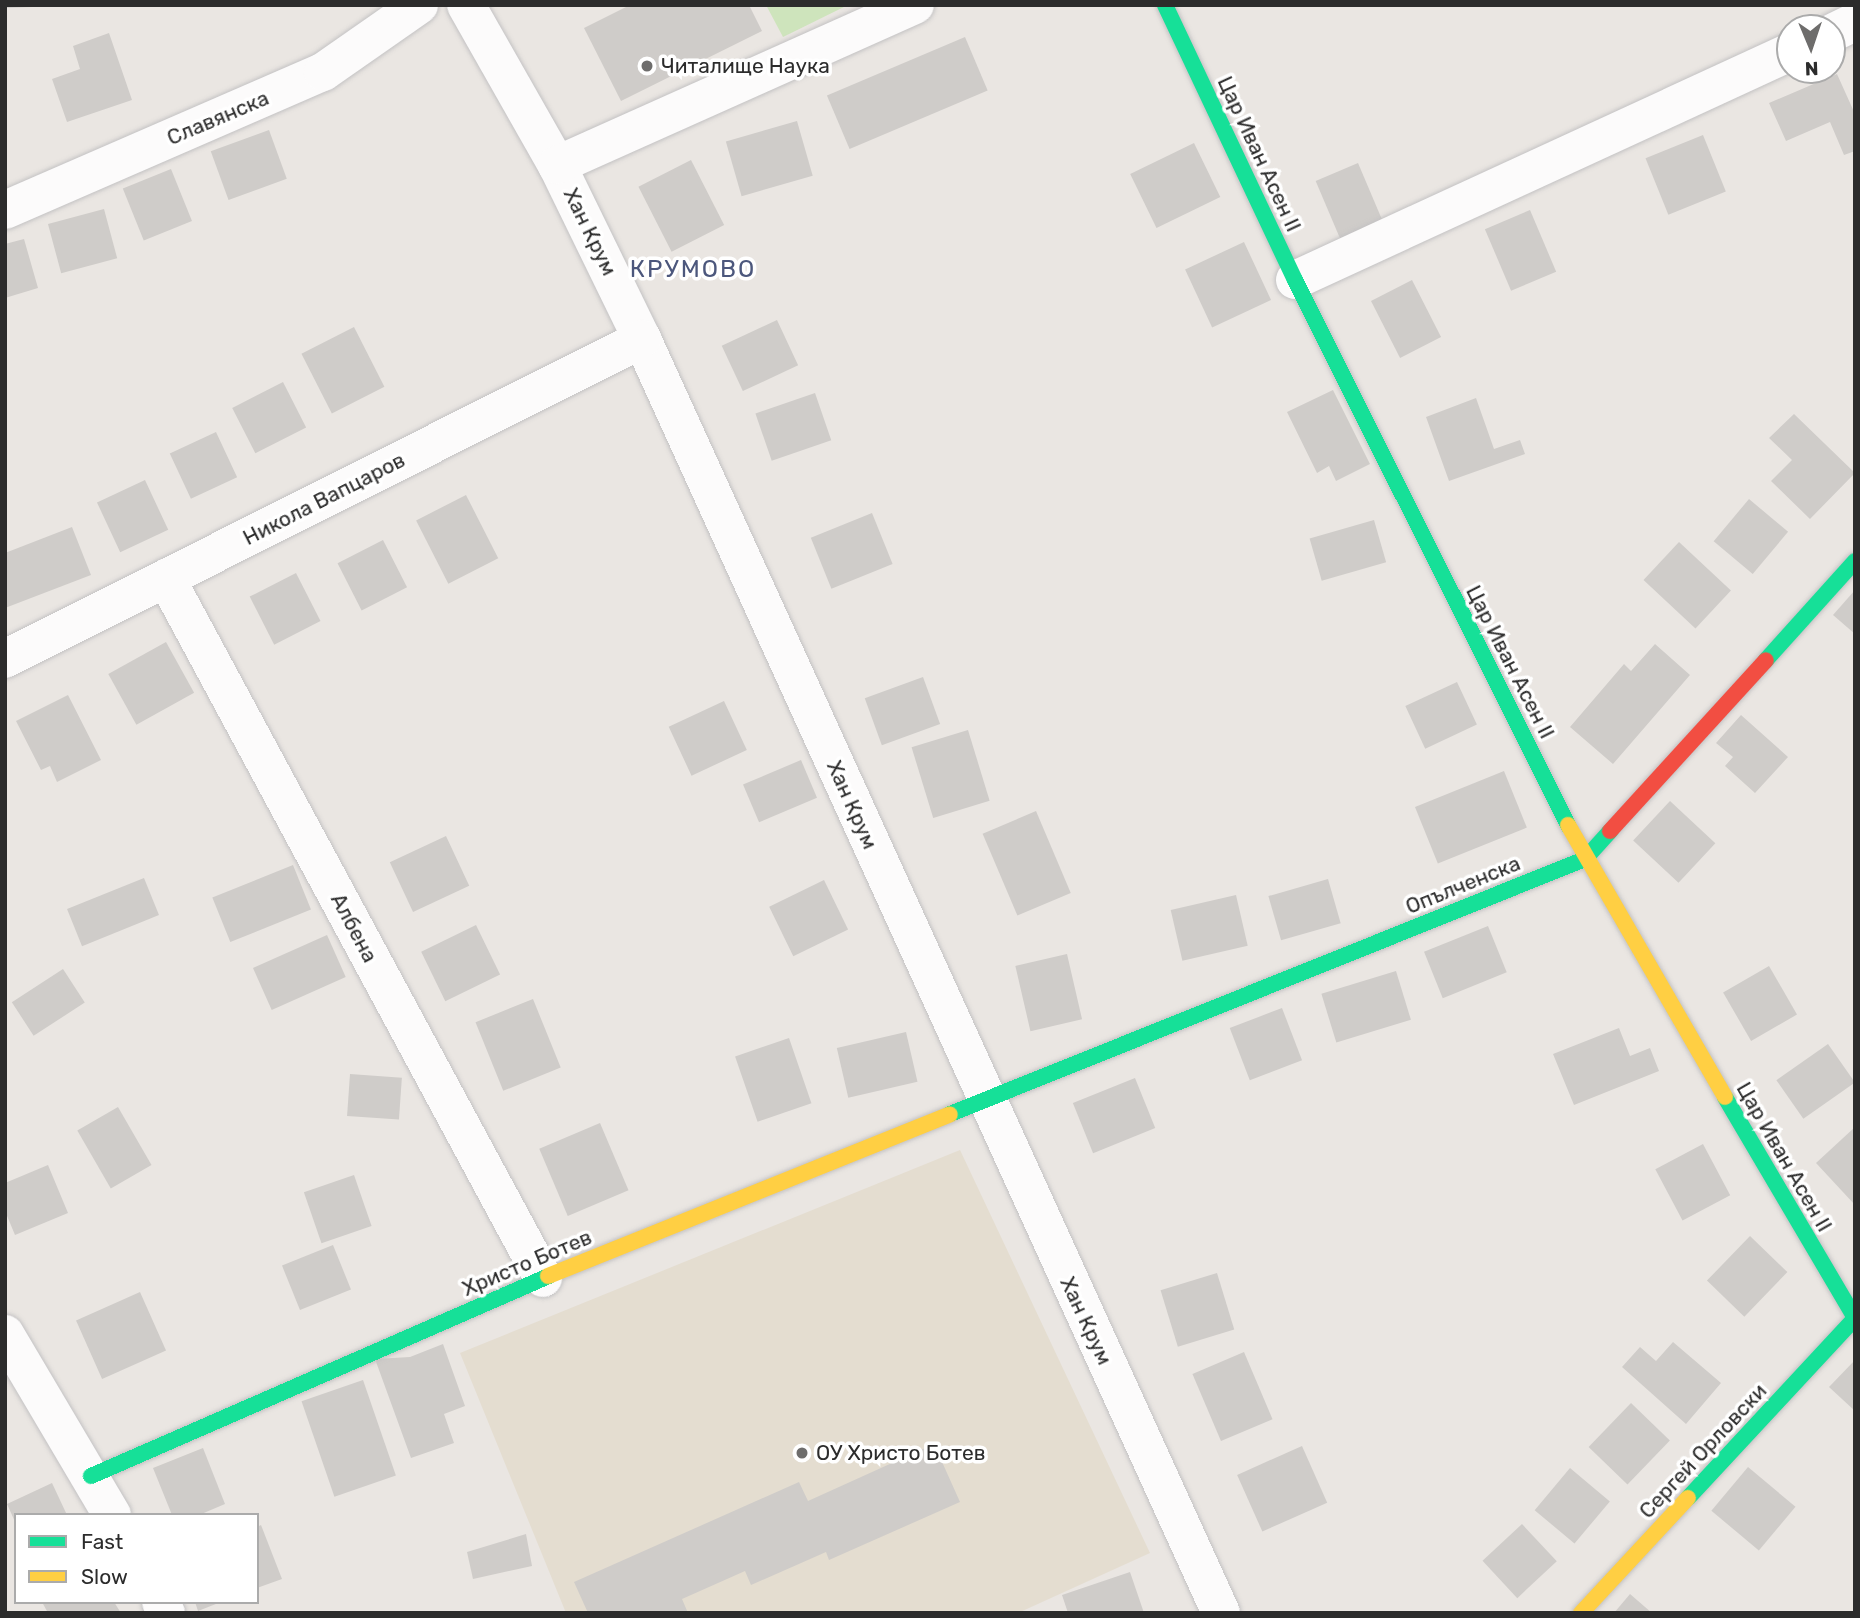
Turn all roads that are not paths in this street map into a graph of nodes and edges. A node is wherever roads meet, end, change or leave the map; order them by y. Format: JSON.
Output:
{"nodes":[{"id":1,"x":419,"y":5,"type":"edge"},
{"id":2,"x":466,"y":5,"type":"edge"},
{"id":3,"x":915,"y":5,"type":"edge"},
{"id":4,"x":1165,"y":5,"type":"edge"},
{"id":5,"x":1776,"y":58,"type":"edge"},
{"id":6,"x":557,"y":165,"type":"junction"},
{"id":7,"x":5,"y":210,"type":"edge"},
{"id":8,"x":1295,"y":280,"type":"junction"},
{"id":9,"x":642,"y":339,"type":"junction"},
{"id":10,"x":1855,"y":561,"type":"edge"},
{"id":11,"x":166,"y":578,"type":"junction"},
{"id":12,"x":5,"y":659,"type":"edge"},
{"id":13,"x":1586,"y":859,"type":"junction"},
{"id":14,"x":984,"y":1099,"type":"junction"},
{"id":15,"x":543,"y":1278,"type":"junction"},
{"id":16,"x":1855,"y":1318,"type":"edge"},
{"id":17,"x":5,"y":1334,"type":"edge"},
{"id":18,"x":90,"y":1476,"type":"junction"},
{"id":19,"x":111,"y":1513,"type":"edge"},
{"id":20,"x":1220,"y":1613,"type":"edge"},
{"id":21,"x":1581,"y":1613,"type":"edge"}],
"edges":[{"from":1,"to":7,"type":"street","name":"Славянска"},
{"from":2,"to":6,"type":"street","name":"Хан Крум"},
{"from":3,"to":6,"type":"street"},
{"from":4,"to":8,"type":"street","name":"Цар Иван Асен II"},
{"from":5,"to":8,"type":"street"},
{"from":6,"to":9,"type":"street","name":"Хан Крум"},
{"from":8,"to":13,"type":"street","name":"Цар Иван Асен II"},
{"from":9,"to":11,"type":"street","name":"Никола Вапцаров"},
{"from":9,"to":14,"type":"street","name":"Хан Крум"},
{"from":10,"to":13,"type":"street","name":"Опълченска"},
{"from":11,"to":12,"type":"street","name":"Никола Вапцаров"},
{"from":11,"to":15,"type":"street","name":"Албена"},
{"from":13,"to":14,"type":"street","name":"Опълченска"},
{"from":13,"to":16,"type":"street","name":"Цар Иван Асен II"},
{"from":14,"to":15,"type":"street","name":"Христо Ботев"},
{"from":14,"to":20,"type":"street","name":"Хан Крум"},
{"from":15,"to":18,"type":"street","name":"Христо Ботев"},
{"from":16,"to":21,"type":"street","name":"Сергей Орловски"},
{"from":17,"to":18,"type":"street"},
{"from":18,"to":19,"type":"street"}]}
